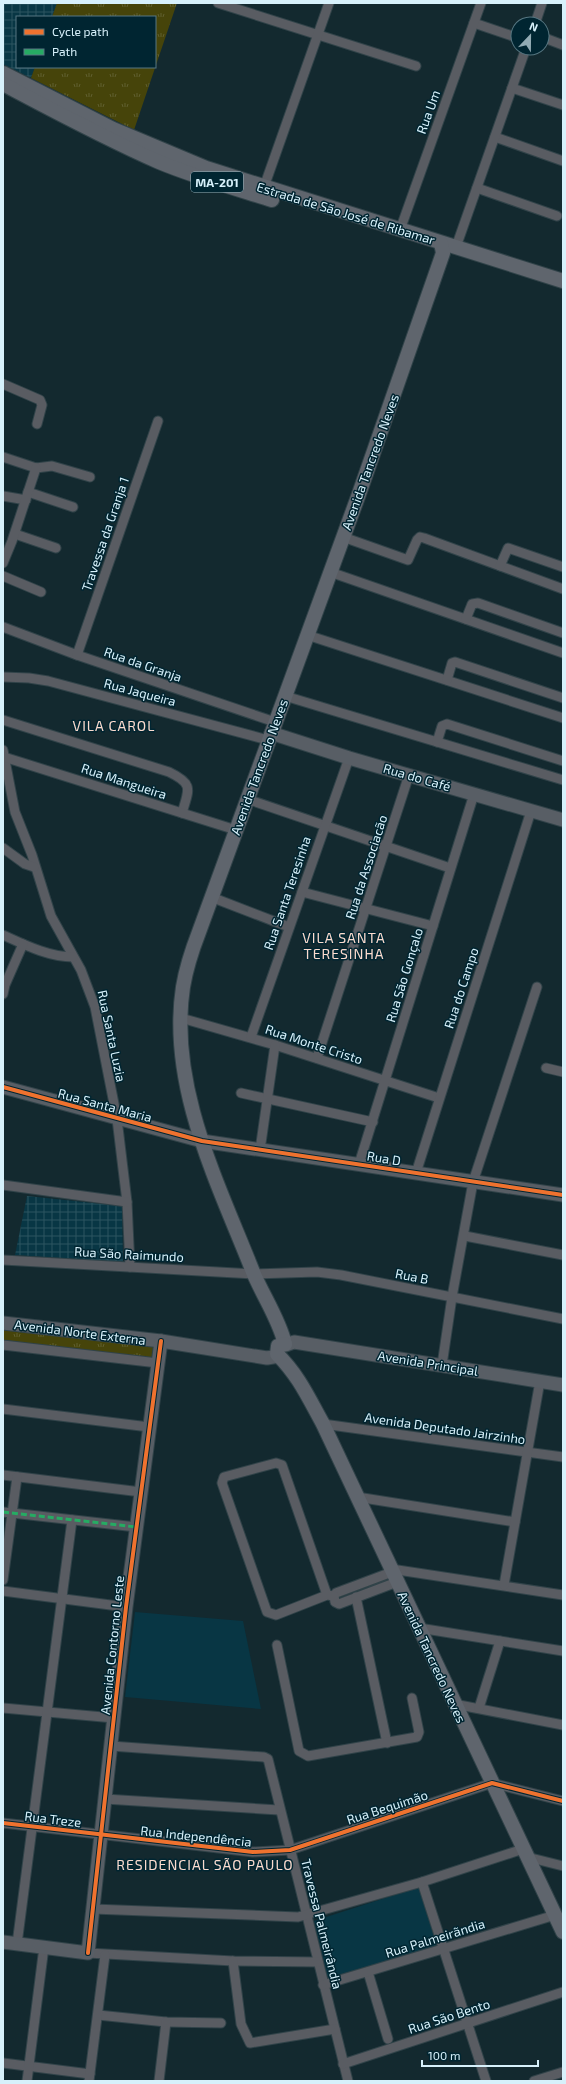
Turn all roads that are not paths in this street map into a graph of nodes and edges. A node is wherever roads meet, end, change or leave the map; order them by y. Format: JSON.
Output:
{"nodes":[{"id":1,"x":218,"y":3,"type":"edge"},
{"id":2,"x":329,"y":3,"type":"edge"},
{"id":3,"x":481,"y":3,"type":"edge"},
{"id":4,"x":542,"y":3,"type":"edge"},
{"id":5,"x":538,"y":16,"type":"edge"},
{"id":6,"x":474,"y":23,"type":"junction"},
{"id":7,"x":318,"y":35,"type":"junction"},
{"id":8,"x":510,"y":35,"type":"edge"},
{"id":9,"x":550,"y":40,"type":"edge"},
{"id":10,"x":563,"y":44,"type":"edge"},
{"id":11,"x":523,"y":56,"type":"edge"},
{"id":12,"x":416,"y":66,"type":"dead end"},
{"id":13,"x":3,"y":73,"type":"edge"},
{"id":14,"x":3,"y":84,"type":"edge"},
{"id":15,"x":512,"y":88,"type":"junction"},
{"id":16,"x":563,"y":105,"type":"edge"},
{"id":17,"x":495,"y":137,"type":"junction"},
{"id":18,"x":563,"y":161,"type":"edge"},
{"id":19,"x":264,"y":187,"type":"junction"},
{"id":20,"x":477,"y":188,"type":"junction"},
{"id":21,"x":557,"y":216,"type":"dead end"},
{"id":22,"x":400,"y":230,"type":"junction"},
{"id":23,"x":456,"y":247,"type":"junction"},
{"id":24,"x":442,"y":248,"type":"junction"},
{"id":25,"x":563,"y":281,"type":"edge"},
{"id":26,"x":563,"y":291,"type":"edge"},
{"id":27,"x":3,"y":384,"type":"edge"},
{"id":28,"x":158,"y":421,"type":"dead end"},
{"id":29,"x":37,"y":424,"type":"dead end"},
{"id":30,"x":3,"y":457,"type":"edge"},
{"id":31,"x":36,"y":468,"type":"junction"},
{"id":32,"x":90,"y":477,"type":"dead end"},
{"id":33,"x":3,"y":496,"type":"edge"},
{"id":34,"x":27,"y":496,"type":"junction"},
{"id":35,"x":73,"y":507,"type":"dead end"},
{"id":36,"x":343,"y":537,"type":"junction"},
{"id":37,"x":3,"y":538,"type":"edge"},
{"id":38,"x":14,"y":538,"type":"junction"},
{"id":39,"x":56,"y":548,"type":"dead end"},
{"id":40,"x":3,"y":563,"type":"edge"},
{"id":41,"x":500,"y":566,"type":"junction"},
{"id":42,"x":563,"y":568,"type":"edge"},
{"id":43,"x":330,"y":572,"type":"junction"},
{"id":44,"x":3,"y":576,"type":"edge"},
{"id":45,"x":563,"y":590,"type":"edge"},
{"id":46,"x":41,"y":592,"type":"dead end"},
{"id":47,"x":466,"y":619,"type":"junction"},
{"id":48,"x":3,"y":627,"type":"edge"},
{"id":49,"x":563,"y":633,"type":"edge"},
{"id":50,"x":307,"y":635,"type":"junction"},
{"id":51,"x":563,"y":653,"type":"edge"},
{"id":52,"x":77,"y":655,"type":"junction"},
{"id":53,"x":3,"y":677,"type":"edge"},
{"id":54,"x":447,"y":680,"type":"junction"},
{"id":55,"x":285,"y":696,"type":"junction"},
{"id":56,"x":563,"y":698,"type":"edge"},
{"id":57,"x":563,"y":718,"type":"edge"},
{"id":58,"x":3,"y":720,"type":"edge"},
{"id":59,"x":271,"y":732,"type":"junction"},
{"id":60,"x":437,"y":742,"type":"junction"},
{"id":61,"x":4,"y":754,"type":"edge"},
{"id":62,"x":349,"y":758,"type":"junction"},
{"id":63,"x":563,"y":761,"type":"edge"},
{"id":64,"x":409,"y":775,"type":"junction"},
{"id":65,"x":563,"y":780,"type":"edge"},
{"id":66,"x":474,"y":794,"type":"junction"},
{"id":67,"x":247,"y":799,"type":"junction"},
{"id":68,"x":532,"y":811,"type":"junction"},
{"id":69,"x":182,"y":813,"type":"junction"},
{"id":70,"x":563,"y":820,"type":"edge"},
{"id":71,"x":325,"y":826,"type":"junction"},
{"id":72,"x":236,"y":830,"type":"junction"},
{"id":73,"x":385,"y":847,"type":"junction"},
{"id":74,"x":3,"y":848,"type":"edge"},
{"id":75,"x":34,"y":867,"type":"junction"},
{"id":76,"x":450,"y":868,"type":"junction"},
{"id":77,"x":302,"y":892,"type":"junction"},
{"id":78,"x":211,"y":898,"type":"junction"},
{"id":79,"x":366,"y":908,"type":"junction"},
{"id":80,"x":433,"y":926,"type":"junction"},
{"id":81,"x":289,"y":927,"type":"junction"},
{"id":82,"x":3,"y":935,"type":"edge"},
{"id":83,"x":23,"y":944,"type":"junction"},
{"id":84,"x":74,"y":957,"type":"junction"},
{"id":85,"x":537,"y":987,"type":"dead end"},
{"id":86,"x":3,"y":994,"type":"edge"},
{"id":87,"x":181,"y":1018,"type":"junction"},
{"id":88,"x":251,"y":1037,"type":"junction"},
{"id":89,"x":275,"y":1045,"type":"junction"},
{"id":90,"x":318,"y":1058,"type":"junction"},
{"id":91,"x":546,"y":1068,"type":"dead end"},
{"id":92,"x":563,"y":1072,"type":"edge"},
{"id":93,"x":385,"y":1081,"type":"junction"},
{"id":94,"x":3,"y":1087,"type":"edge"},
{"id":95,"x":241,"y":1093,"type":"dead end"},
{"id":96,"x":267,"y":1098,"type":"junction"},
{"id":97,"x":439,"y":1098,"type":"junction"},
{"id":98,"x":117,"y":1119,"type":"junction"},
{"id":99,"x":372,"y":1122,"type":"junction"},
{"id":100,"x":202,"y":1141,"type":"junction"},
{"id":101,"x":260,"y":1150,"type":"junction"},
{"id":102,"x":359,"y":1164,"type":"junction"},
{"id":103,"x":416,"y":1173,"type":"junction"},
{"id":104,"x":473,"y":1182,"type":"junction"},
{"id":105,"x":3,"y":1185,"type":"edge"},
{"id":106,"x":563,"y":1195,"type":"edge"},
{"id":107,"x":127,"y":1202,"type":"junction"},
{"id":108,"x":465,"y":1236,"type":"junction"},
{"id":109,"x":563,"y":1255,"type":"edge"},
{"id":110,"x":3,"y":1260,"type":"edge"},
{"id":111,"x":130,"y":1267,"type":"junction"},
{"id":112,"x":254,"y":1274,"type":"junction"},
{"id":113,"x":452,"y":1297,"type":"junction"},
{"id":114,"x":563,"y":1319,"type":"edge"},
{"id":115,"x":3,"y":1323,"type":"edge"},
{"id":116,"x":161,"y":1341,"type":"junction"},
{"id":117,"x":3,"y":1345,"type":"edge"},
{"id":118,"x":283,"y":1351,"type":"junction"},
{"id":119,"x":158,"y":1363,"type":"junction"},
{"id":120,"x":442,"y":1365,"type":"junction"},
{"id":121,"x":540,"y":1381,"type":"junction"},
{"id":122,"x":563,"y":1385,"type":"edge"},
{"id":123,"x":3,"y":1409,"type":"edge"},
{"id":124,"x":323,"y":1424,"type":"junction"},
{"id":125,"x":149,"y":1427,"type":"junction"},
{"id":126,"x":528,"y":1452,"type":"junction"},
{"id":127,"x":563,"y":1457,"type":"edge"},
{"id":128,"x":3,"y":1475,"type":"edge"},
{"id":129,"x":17,"y":1477,"type":"junction"},
{"id":130,"x":141,"y":1492,"type":"junction"},
{"id":131,"x":357,"y":1497,"type":"junction"},
{"id":132,"x":7,"y":1512,"type":"edge"},
{"id":133,"x":72,"y":1520,"type":"junction"},
{"id":134,"x":515,"y":1522,"type":"junction"},
{"id":135,"x":136,"y":1527,"type":"junction"},
{"id":136,"x":393,"y":1574,"type":"junction"},
{"id":137,"x":3,"y":1580,"type":"edge"},
{"id":138,"x":504,"y":1585,"type":"junction"},
{"id":139,"x":3,"y":1591,"type":"edge"},
{"id":140,"x":563,"y":1595,"type":"edge"},
{"id":141,"x":331,"y":1596,"type":"junction"},
{"id":142,"x":61,"y":1598,"type":"junction"},
{"id":143,"x":356,"y":1598,"type":"junction"},
{"id":144,"x":126,"y":1606,"type":"junction"},
{"id":145,"x":419,"y":1628,"type":"junction"},
{"id":146,"x":500,"y":1641,"type":"junction"},
{"id":147,"x":277,"y":1645,"type":"dead end"},
{"id":148,"x":563,"y":1651,"type":"edge"},
{"id":149,"x":412,"y":1698,"type":"dead end"},
{"id":150,"x":454,"y":1704,"type":"junction"},
{"id":151,"x":3,"y":1708,"type":"edge"},
{"id":152,"x":479,"y":1708,"type":"junction"},
{"id":153,"x":46,"y":1712,"type":"junction"},
{"id":154,"x":114,"y":1718,"type":"junction"},
{"id":155,"x":563,"y":1725,"type":"edge"},
{"id":156,"x":387,"y":1743,"type":"junction"},
{"id":157,"x":111,"y":1746,"type":"junction"},
{"id":158,"x":492,"y":1783,"type":"junction"},
{"id":159,"x":105,"y":1799,"type":"junction"},
{"id":160,"x":563,"y":1801,"type":"edge"},
{"id":161,"x":280,"y":1810,"type":"junction"},
{"id":162,"x":3,"y":1823,"type":"edge"},
{"id":163,"x":32,"y":1827,"type":"junction"},
{"id":164,"x":101,"y":1835,"type":"junction"},
{"id":165,"x":290,"y":1850,"type":"junction"},
{"id":166,"x":525,"y":1853,"type":"junction"},
{"id":167,"x":563,"y":1866,"type":"edge"},
{"id":168,"x":422,"y":1882,"type":"junction"},
{"id":169,"x":93,"y":1909,"type":"junction"},
{"id":170,"x":306,"y":1915,"type":"junction"},
{"id":171,"x":555,"y":1915,"type":"junction"},
{"id":172,"x":563,"y":1932,"type":"edge"},
{"id":173,"x":3,"y":1942,"type":"edge"},
{"id":174,"x":17,"y":1944,"type":"junction"},
{"id":175,"x":44,"y":1947,"type":"junction"},
{"id":176,"x":444,"y":1950,"type":"junction"},
{"id":177,"x":88,"y":1953,"type":"junction"},
{"id":178,"x":105,"y":1955,"type":"junction"},
{"id":179,"x":233,"y":1961,"type":"junction"},
{"id":180,"x":318,"y":1962,"type":"junction"},
{"id":181,"x":368,"y":1972,"type":"junction"},
{"id":182,"x":323,"y":1985,"type":"junction"},
{"id":183,"x":563,"y":1992,"type":"edge"},
{"id":184,"x":98,"y":2015,"type":"junction"},
{"id":185,"x":166,"y":2022,"type":"junction"},
{"id":186,"x":221,"y":2023,"type":"dead end"},
{"id":187,"x":468,"y":2024,"type":"junction"},
{"id":188,"x":335,"y":2029,"type":"junction"},
{"id":189,"x":388,"y":2039,"type":"dead end"},
{"id":190,"x":3,"y":2063,"type":"edge"},
{"id":191,"x":343,"y":2064,"type":"junction"},
{"id":192,"x":29,"y":2066,"type":"junction"},
{"id":193,"x":563,"y":2072,"type":"edge"},
{"id":194,"x":90,"y":2077,"type":"edge"},
{"id":195,"x":27,"y":2081,"type":"edge"},
{"id":196,"x":159,"y":2081,"type":"edge"},
{"id":197,"x":348,"y":2081,"type":"edge"},
{"id":198,"x":486,"y":2081,"type":"edge"},
{"id":199,"x":534,"y":2081,"type":"edge"}],
"edges":[{"from":1,"to":7,"type":"street"},
{"from":2,"to":7,"type":"street"},
{"from":3,"to":6,"type":"street","name":"Rua Um"},
{"from":4,"to":5,"type":"street"},
{"from":6,"to":8,"type":"street"},
{"from":6,"to":22,"type":"street","name":"Rua Um"},
{"from":7,"to":12,"type":"street"},
{"from":7,"to":19,"type":"street"},
{"from":9,"to":10,"type":"street"},
{"from":11,"to":15,"type":"street"},
{"from":13,"to":19,"type":"main road","name":"Estrada de São José de Ribamar","number":"MA-201"},
{"from":14,"to":24,"type":"main road","name":"Estrada de São José de Ribamar","number":"MA-201"},
{"from":15,"to":16,"type":"street"},
{"from":15,"to":17,"type":"street"},
{"from":17,"to":18,"type":"street"},
{"from":17,"to":20,"type":"street"},
{"from":19,"to":22,"type":"main road","name":"Estrada de São José de Ribamar","number":"MA-201"},
{"from":20,"to":21,"type":"street"},
{"from":20,"to":23,"type":"street"},
{"from":22,"to":24,"type":"main road","name":"Estrada de São José de Ribamar","number":"MA-201"},
{"from":23,"to":24,"type":"main road","name":"Estrada de São José de Ribamar","number":"MA-201"},
{"from":23,"to":25,"type":"main road","name":"Estrada de São José de Ribamar","number":"MA-201"},
{"from":24,"to":26,"type":"main road","name":"Estrada de São José de Ribamar","number":"MA-201"},
{"from":24,"to":36,"type":"main road","name":"Avenida Tancredo Neves"},
{"from":27,"to":29,"type":"street"},
{"from":28,"to":52,"type":"street","name":"Travessa da Granja 1"},
{"from":30,"to":31,"type":"street"},
{"from":31,"to":32,"type":"street"},
{"from":31,"to":34,"type":"street"},
{"from":33,"to":34,"type":"street"},
{"from":34,"to":35,"type":"street"},
{"from":34,"to":38,"type":"street"},
{"from":36,"to":41,"type":"street"},
{"from":36,"to":43,"type":"main road","name":"Avenida Tancredo Neves"},
{"from":37,"to":38,"type":"street"},
{"from":38,"to":39,"type":"street"},
{"from":38,"to":40,"type":"street"},
{"from":41,"to":42,"type":"street"},
{"from":41,"to":45,"type":"street"},
{"from":43,"to":47,"type":"street"},
{"from":43,"to":50,"type":"main road","name":"Avenida Tancredo Neves"},
{"from":44,"to":46,"type":"street"},
{"from":47,"to":49,"type":"street"},
{"from":47,"to":51,"type":"street"},
{"from":48,"to":52,"type":"street","name":"Rua da Granja"},
{"from":50,"to":54,"type":"street"},
{"from":50,"to":55,"type":"main road","name":"Avenida Tancredo Neves"},
{"from":52,"to":59,"type":"street","name":"Rua da Granja"},
{"from":53,"to":59,"type":"street","name":"Rua Jaqueira"},
{"from":54,"to":56,"type":"street"},
{"from":54,"to":57,"type":"street"},
{"from":55,"to":59,"type":"main road","name":"Avenida Tancredo Neves"},
{"from":55,"to":60,"type":"street"},
{"from":58,"to":69,"type":"street"},
{"from":59,"to":62,"type":"street","name":"Rua do Café"},
{"from":59,"to":67,"type":"main road","name":"Avenida Tancredo Neves"},
{"from":60,"to":63,"type":"street"},
{"from":60,"to":65,"type":"street"},
{"from":61,"to":69,"type":"street","name":"Rua Mangueira"},
{"from":61,"to":75,"type":"street","name":"Rua Santa Luzia"},
{"from":62,"to":64,"type":"street","name":"Rua do Café"},
{"from":62,"to":71,"type":"street","name":"Rua Santa Teresinha"},
{"from":64,"to":66,"type":"street","name":"Rua do Café"},
{"from":64,"to":73,"type":"street","name":"Rua da Associacão"},
{"from":66,"to":68,"type":"street","name":"Rua do Café"},
{"from":66,"to":76,"type":"street","name":"Rua São Gonçalo"},
{"from":67,"to":71,"type":"street"},
{"from":67,"to":72,"type":"main road","name":"Avenida Tancredo Neves"},
{"from":68,"to":70,"type":"street","name":"Rua do Café"},
{"from":68,"to":97,"type":"street","name":"Rua do Campo"},
{"from":69,"to":72,"type":"street","name":"Rua Mangueira"},
{"from":71,"to":73,"type":"street"},
{"from":71,"to":77,"type":"street","name":"Rua Santa Teresinha"},
{"from":72,"to":78,"type":"main road","name":"Avenida Tancredo Neves"},
{"from":73,"to":76,"type":"street"},
{"from":73,"to":79,"type":"street","name":"Rua da Associacão"},
{"from":74,"to":75,"type":"street"},
{"from":75,"to":84,"type":"street","name":"Rua Santa Luzia"},
{"from":76,"to":80,"type":"street","name":"Rua São Gonçalo"},
{"from":77,"to":79,"type":"street"},
{"from":77,"to":81,"type":"street","name":"Rua Santa Teresinha"},
{"from":78,"to":81,"type":"street"},
{"from":78,"to":87,"type":"main road","name":"Avenida Tancredo Neves"},
{"from":79,"to":80,"type":"street"},
{"from":79,"to":90,"type":"street","name":"Rua da Associacão"},
{"from":80,"to":93,"type":"street","name":"Rua São Gonçalo"},
{"from":81,"to":88,"type":"street","name":"Rua Santa Teresinha"},
{"from":82,"to":83,"type":"street"},
{"from":83,"to":84,"type":"street"},
{"from":83,"to":86,"type":"street"},
{"from":84,"to":98,"type":"street","name":"Rua Santa Luzia"},
{"from":85,"to":104,"type":"street"},
{"from":87,"to":88,"type":"street","name":"Rua Monte Cristo"},
{"from":87,"to":100,"type":"main road","name":"Avenida Tancredo Neves"},
{"from":88,"to":89,"type":"street","name":"Rua Monte Cristo"},
{"from":89,"to":90,"type":"street","name":"Rua Monte Cristo"},
{"from":89,"to":96,"type":"street"},
{"from":90,"to":93,"type":"street","name":"Rua Monte Cristo"},
{"from":91,"to":92,"type":"street"},
{"from":93,"to":97,"type":"street","name":"Rua Monte Cristo"},
{"from":93,"to":99,"type":"street","name":"Rua São Gonçalo"},
{"from":94,"to":98,"type":"street","name":"Rua Santa Maria"},
{"from":95,"to":96,"type":"street"},
{"from":96,"to":99,"type":"street"},
{"from":96,"to":101,"type":"street"},
{"from":97,"to":103,"type":"street","name":"Rua do Campo"},
{"from":98,"to":100,"type":"street","name":"Rua Santa Maria"},
{"from":98,"to":107,"type":"street","name":"Rua Santa Luzia"},
{"from":99,"to":102,"type":"street","name":"Rua São Gonçalo"},
{"from":100,"to":101,"type":"street","name":"Rua D"},
{"from":100,"to":112,"type":"main road","name":"Avenida Tancredo Neves"},
{"from":101,"to":102,"type":"street","name":"Rua D"},
{"from":102,"to":103,"type":"street","name":"Rua D"},
{"from":103,"to":104,"type":"street","name":"Rua D"},
{"from":104,"to":106,"type":"street","name":"Rua D"},
{"from":104,"to":108,"type":"street"},
{"from":105,"to":107,"type":"street"},
{"from":107,"to":111,"type":"street","name":"Rua Santa Luzia"},
{"from":108,"to":109,"type":"street"},
{"from":108,"to":113,"type":"street"},
{"from":110,"to":111,"type":"street","name":"Rua São Raimundo"},
{"from":111,"to":112,"type":"street","name":"Rua São Raimundo"},
{"from":112,"to":113,"type":"street","name":"Rua B"},
{"from":112,"to":118,"type":"main road","name":"Avenida Tancredo Neves"},
{"from":113,"to":114,"type":"street","name":"Rua B"},
{"from":113,"to":120,"type":"street"},
{"from":115,"to":116,"type":"street","name":"Avenida Norte Externa"},
{"from":116,"to":118,"type":"street","name":"Avenida Norte Externa"},
{"from":116,"to":119,"type":"street","name":"Avenida Contorno Leste"},
{"from":117,"to":119,"type":"street","name":"Avenida Norte Externa"},
{"from":118,"to":120,"type":"street","name":"Avenida Principal"},
{"from":118,"to":124,"type":"main road","name":"Avenida Tancredo Neves"},
{"from":119,"to":125,"type":"street","name":"Avenida Contorno Leste"},
{"from":120,"to":121,"type":"street","name":"Avenida Principal"},
{"from":121,"to":122,"type":"street","name":"Avenida Principal"},
{"from":121,"to":126,"type":"street"},
{"from":123,"to":125,"type":"street"},
{"from":124,"to":126,"type":"street","name":"Avenida Deputado Jairzinho"},
{"from":124,"to":131,"type":"main road","name":"Avenida Tancredo Neves"},
{"from":125,"to":130,"type":"street","name":"Avenida Contorno Leste"},
{"from":126,"to":127,"type":"street","name":"Avenida Deputado Jairzinho"},
{"from":126,"to":134,"type":"street"},
{"from":128,"to":129,"type":"street"},
{"from":129,"to":130,"type":"street"},
{"from":129,"to":132,"type":"street"},
{"from":130,"to":135,"type":"street","name":"Avenida Contorno Leste"},
{"from":131,"to":134,"type":"street"},
{"from":131,"to":136,"type":"main road","name":"Avenida Tancredo Neves"},
{"from":132,"to":133,"type":"street"},
{"from":132,"to":137,"type":"street"},
{"from":133,"to":135,"type":"street"},
{"from":133,"to":142,"type":"street"},
{"from":134,"to":138,"type":"street"},
{"from":135,"to":144,"type":"street","name":"Avenida Contorno Leste"},
{"from":136,"to":138,"type":"street"},
{"from":136,"to":141,"type":"street"},
{"from":136,"to":143,"type":"street"},
{"from":136,"to":145,"type":"main road","name":"Avenida Tancredo Neves"},
{"from":138,"to":140,"type":"street"},
{"from":139,"to":142,"type":"street"},
{"from":141,"to":141,"type":"street"},
{"from":141,"to":143,"type":"street"},
{"from":142,"to":144,"type":"street"},
{"from":142,"to":153,"type":"street"},
{"from":143,"to":156,"type":"street"},
{"from":144,"to":154,"type":"street","name":"Avenida Contorno Leste"},
{"from":145,"to":146,"type":"street"},
{"from":145,"to":150,"type":"main road","name":"Avenida Tancredo Neves"},
{"from":146,"to":148,"type":"street"},
{"from":146,"to":152,"type":"street"},
{"from":147,"to":156,"type":"street"},
{"from":149,"to":156,"type":"street"},
{"from":150,"to":152,"type":"street"},
{"from":150,"to":158,"type":"main road","name":"Avenida Tancredo Neves"},
{"from":151,"to":153,"type":"street"},
{"from":152,"to":155,"type":"street"},
{"from":153,"to":154,"type":"street"},
{"from":153,"to":163,"type":"street"},
{"from":154,"to":157,"type":"street","name":"Avenida Contorno Leste"},
{"from":157,"to":159,"type":"street","name":"Avenida Contorno Leste"},
{"from":157,"to":161,"type":"street","name":"Travessa Palmeirândia"},
{"from":158,"to":160,"type":"street"},
{"from":158,"to":165,"type":"street","name":"Rua Bequimão"},
{"from":158,"to":166,"type":"main road","name":"Avenida Tancredo Neves"},
{"from":159,"to":161,"type":"street"},
{"from":159,"to":164,"type":"street","name":"Avenida Contorno Leste"},
{"from":161,"to":165,"type":"street","name":"Travessa Palmeirândia"},
{"from":162,"to":163,"type":"street","name":"Rua Treze"},
{"from":163,"to":164,"type":"street","name":"Rua Treze"},
{"from":163,"to":174,"type":"street"},
{"from":164,"to":165,"type":"street","name":"Rua Independência"},
{"from":164,"to":169,"type":"street","name":"Avenida Contorno Leste"},
{"from":165,"to":170,"type":"street","name":"Travessa Palmeirândia"},
{"from":166,"to":167,"type":"street"},
{"from":166,"to":168,"type":"street"},
{"from":166,"to":171,"type":"main road","name":"Avenida Tancredo Neves"},
{"from":168,"to":170,"type":"street"},
{"from":168,"to":176,"type":"street"},
{"from":169,"to":170,"type":"street"},
{"from":169,"to":177,"type":"street","name":"Avenida Contorno Leste"},
{"from":170,"to":180,"type":"street","name":"Travessa Palmeirândia"},
{"from":171,"to":172,"type":"main road","name":"Avenida Tancredo Neves"},
{"from":171,"to":176,"type":"street","name":"Rua Palmeirãndia"},
{"from":173,"to":174,"type":"street"},
{"from":174,"to":175,"type":"street"},
{"from":175,"to":177,"type":"street"},
{"from":175,"to":192,"type":"street"},
{"from":176,"to":181,"type":"street","name":"Rua Palmeirãndia"},
{"from":176,"to":187,"type":"street"},
{"from":177,"to":178,"type":"street"},
{"from":178,"to":179,"type":"street"},
{"from":178,"to":184,"type":"street"},
{"from":179,"to":180,"type":"street"},
{"from":179,"to":188,"type":"street"},
{"from":180,"to":182,"type":"street","name":"Travessa Palmeirândia"},
{"from":181,"to":182,"type":"street","name":"Rua Palmeirãndia"},
{"from":181,"to":189,"type":"street"},
{"from":182,"to":188,"type":"street","name":"Travessa Palmeirândia"},
{"from":183,"to":187,"type":"street","name":"Rua São Bento"},
{"from":184,"to":185,"type":"street"},
{"from":184,"to":194,"type":"street"},
{"from":185,"to":186,"type":"street"},
{"from":185,"to":196,"type":"street"},
{"from":187,"to":191,"type":"street","name":"Rua São Bento"},
{"from":187,"to":198,"type":"street"},
{"from":188,"to":191,"type":"street","name":"Travessa Palmeirândia"},
{"from":190,"to":192,"type":"street"},
{"from":191,"to":197,"type":"street","name":"Travessa Palmeirândia"},
{"from":192,"to":194,"type":"street"},
{"from":192,"to":195,"type":"street"},
{"from":193,"to":199,"type":"street"}]}
